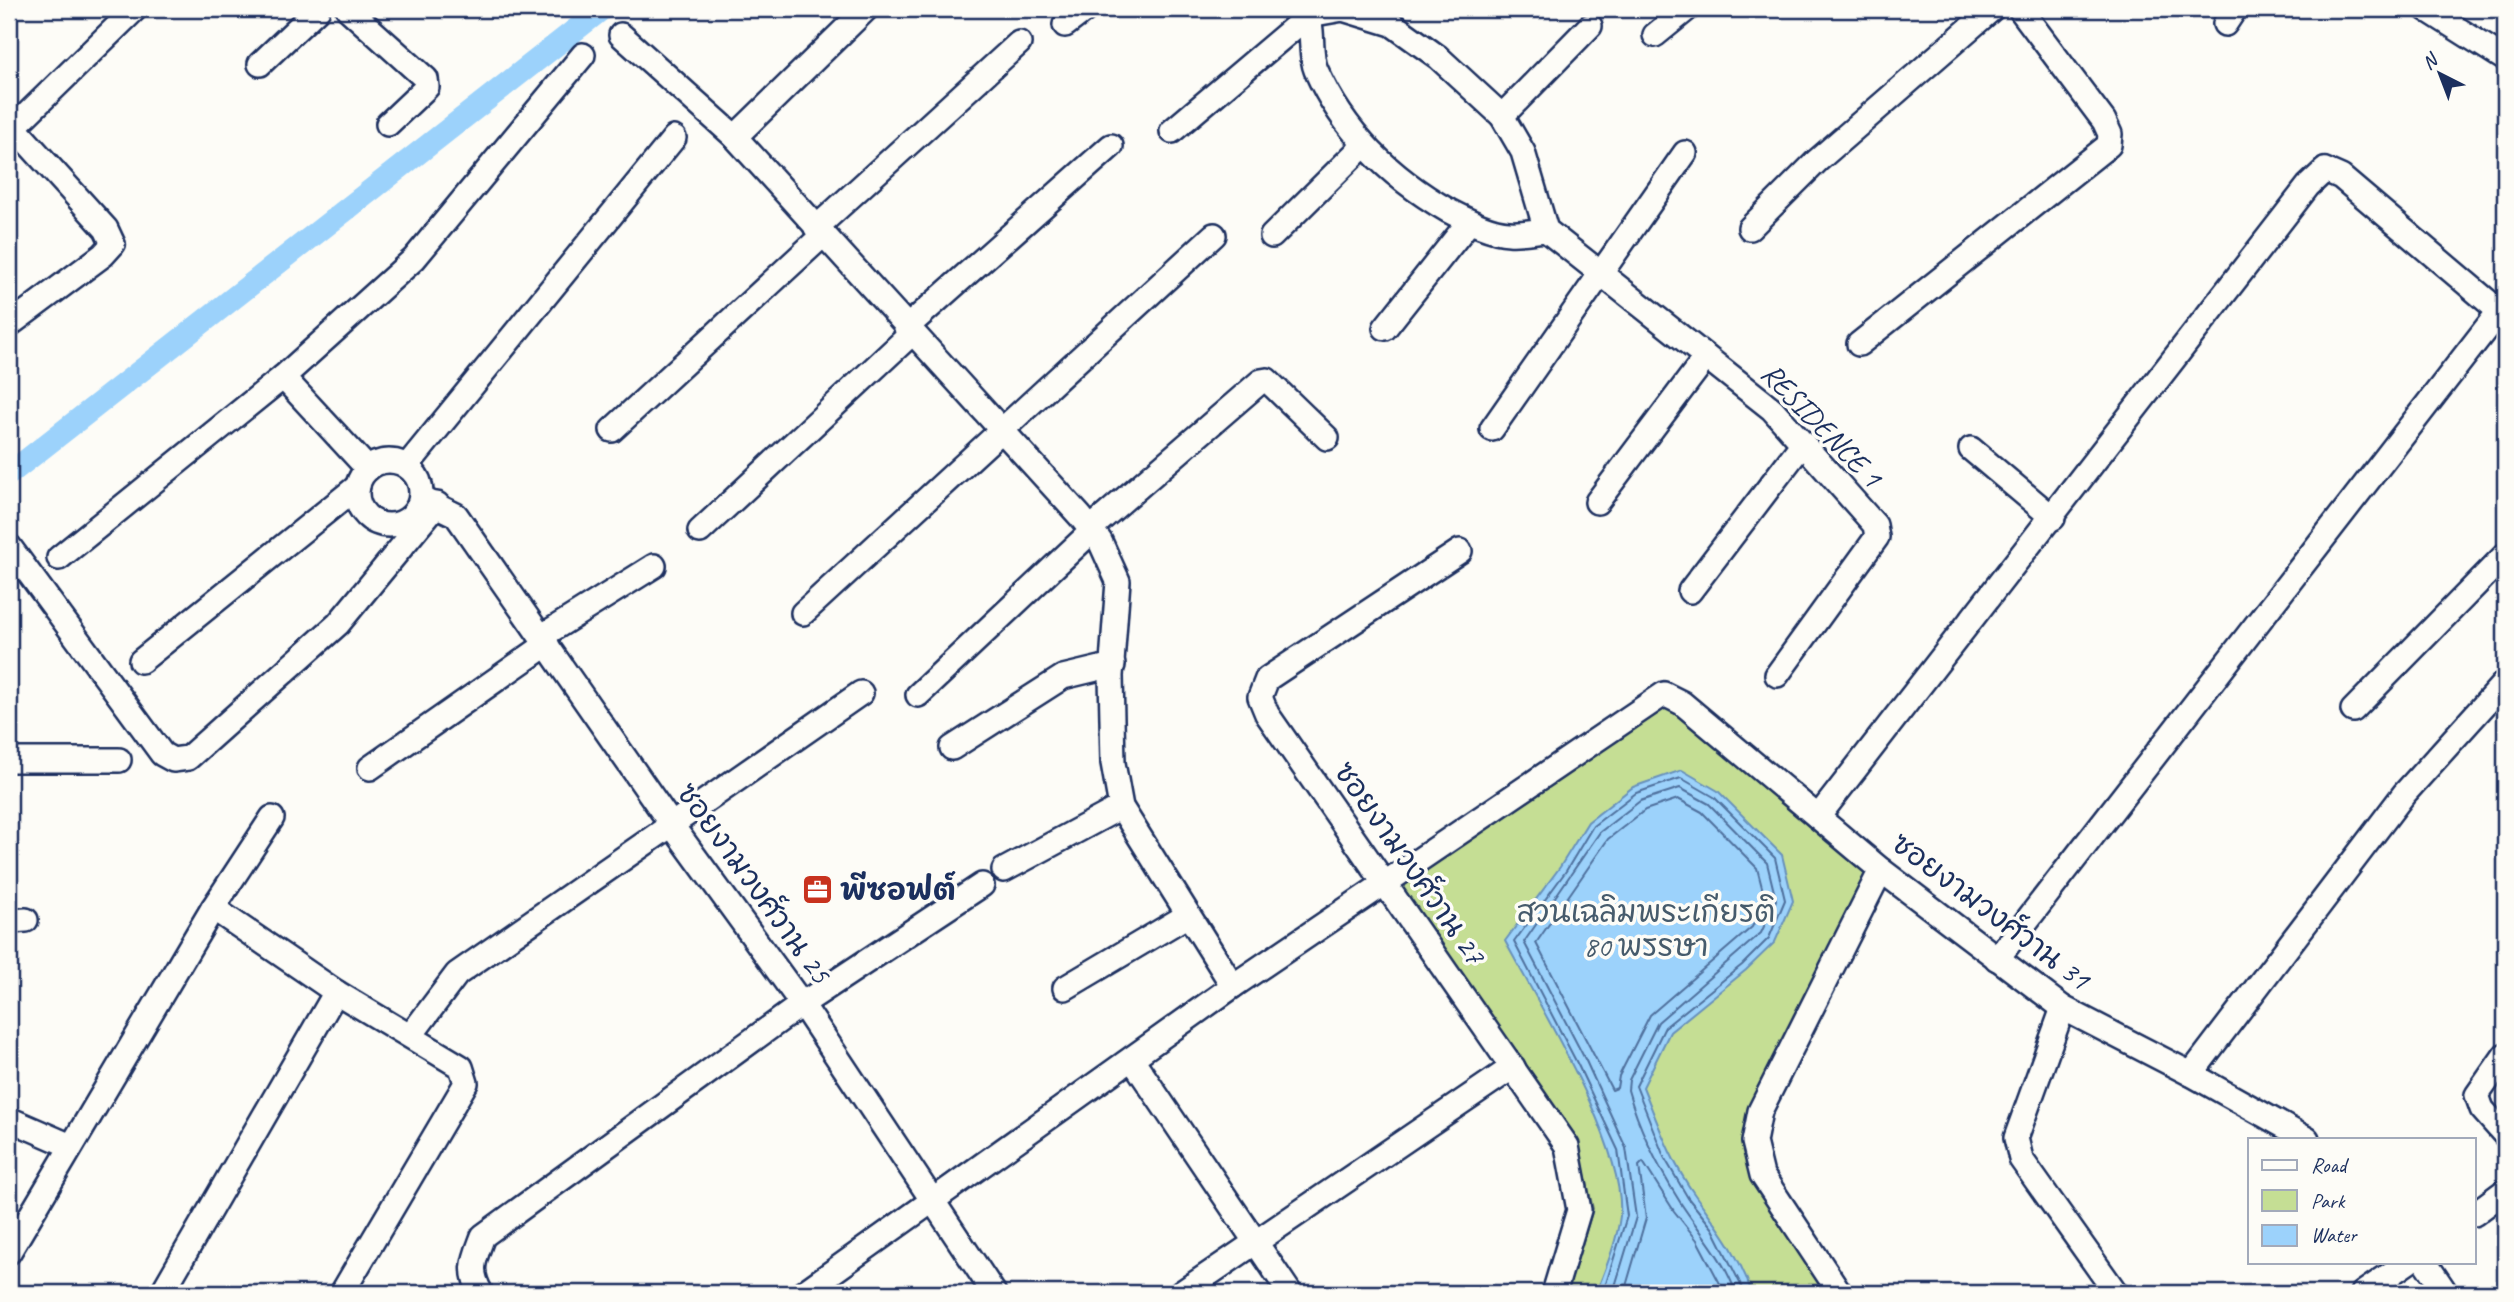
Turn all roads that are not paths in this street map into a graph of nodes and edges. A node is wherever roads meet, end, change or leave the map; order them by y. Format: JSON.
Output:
{"nodes":[{"id":1,"x":135,"y":9,"type":"edge"},
{"id":2,"x":318,"y":9,"type":"edge"},
{"id":3,"x":348,"y":9,"type":"edge"},
{"id":4,"x":866,"y":9,"type":"edge"},
{"id":5,"x":1086,"y":9,"type":"edge"},
{"id":6,"x":1343,"y":9,"type":"edge"},
{"id":7,"x":1687,"y":9,"type":"edge"},
{"id":8,"x":1992,"y":9,"type":"edge"},
{"id":9,"x":2020,"y":9,"type":"edge"},
{"id":10,"x":2426,"y":9,"type":"edge"},
{"id":11,"x":1307,"y":12,"type":"edge"},
{"id":12,"x":1065,"y":25,"type":"dead end"},
{"id":13,"x":1590,"y":26,"type":"dead end"},
{"id":14,"x":621,"y":35,"type":"dead end"},
{"id":15,"x":1655,"y":35,"type":"dead end"},
{"id":16,"x":1019,"y":43,"type":"dead end"},
{"id":17,"x":583,"y":55,"type":"dead end"},
{"id":18,"x":2505,"y":59,"type":"edge"},
{"id":19,"x":260,"y":64,"type":"dead end"},
{"id":20,"x":1502,"y":116,"type":"junction"},
{"id":21,"x":388,"y":124,"type":"dead end"},
{"id":22,"x":10,"y":127,"type":"edge"},
{"id":23,"x":1172,"y":131,"type":"dead end"},
{"id":24,"x":735,"y":137,"type":"junction"},
{"id":25,"x":674,"y":138,"type":"dead end"},
{"id":26,"x":1111,"y":146,"type":"dead end"},
{"id":27,"x":1363,"y":146,"type":"junction"},
{"id":28,"x":1685,"y":153,"type":"dead end"},
{"id":29,"x":1469,"y":222,"type":"junction"},
{"id":30,"x":1750,"y":228,"type":"dead end"},
{"id":31,"x":1546,"y":230,"type":"junction"},
{"id":32,"x":819,"y":231,"type":"junction"},
{"id":33,"x":1214,"y":234,"type":"dead end"},
{"id":34,"x":1272,"y":236,"type":"dead end"},
{"id":35,"x":1599,"y":273,"type":"junction"},
{"id":36,"x":2502,"y":308,"type":"edge"},
{"id":37,"x":9,"y":325,"type":"edge"},
{"id":38,"x":1385,"y":328,"type":"dead end"},
{"id":39,"x":908,"y":331,"type":"junction"},
{"id":40,"x":1859,"y":344,"type":"dead end"},
{"id":41,"x":1706,"y":357,"type":"junction"},
{"id":42,"x":283,"y":377,"type":"junction"},
{"id":43,"x":1492,"y":429,"type":"dead end"},
{"id":44,"x":612,"y":430,"type":"dead end"},
{"id":45,"x":1001,"y":430,"type":"junction"},
{"id":46,"x":1327,"y":438,"type":"dead end"},
{"id":47,"x":1803,"y":443,"type":"junction"},
{"id":48,"x":1970,"y":449,"type":"dead end"},
{"id":49,"x":407,"y":466,"type":"junction"},
{"id":50,"x":363,"y":477,"type":"junction"},
{"id":51,"x":1597,"y":502,"type":"dead end"},
{"id":52,"x":438,"y":506,"type":"junction"},
{"id":53,"x":2053,"y":518,"type":"junction"},
{"id":54,"x":1091,"y":530,"type":"junction"},
{"id":55,"x":700,"y":531,"type":"dead end"},
{"id":56,"x":9,"y":546,"type":"edge"},
{"id":57,"x":1460,"y":551,"type":"dead end"},
{"id":58,"x":2505,"y":555,"type":"edge"},
{"id":59,"x":59,"y":558,"type":"dead end"},
{"id":60,"x":654,"y":566,"type":"dead end"},
{"id":61,"x":1690,"y":590,"type":"dead end"},
{"id":62,"x":803,"y":613,"type":"dead end"},
{"id":63,"x":545,"y":640,"type":"junction"},
{"id":64,"x":141,"y":661,"type":"dead end"},
{"id":65,"x":1112,"y":665,"type":"junction"},
{"id":66,"x":1777,"y":675,"type":"dead end"},
{"id":67,"x":2505,"y":682,"type":"edge"},
{"id":68,"x":861,"y":693,"type":"dead end"},
{"id":69,"x":918,"y":695,"type":"dead end"},
{"id":70,"x":2353,"y":710,"type":"dead end"},
{"id":71,"x":951,"y":748,"type":"dead end"},
{"id":72,"x":9,"y":760,"type":"edge"},
{"id":73,"x":119,"y":760,"type":"dead end"},
{"id":74,"x":370,"y":768,"type":"dead end"},
{"id":75,"x":1121,"y":807,"type":"junction"},
{"id":76,"x":1818,"y":817,"type":"junction"},
{"id":77,"x":272,"y":818,"type":"dead end"},
{"id":78,"x":671,"y":824,"type":"junction"},
{"id":79,"x":1004,"y":870,"type":"dead end"},
{"id":80,"x":1881,"y":870,"type":"junction"},
{"id":81,"x":1387,"y":883,"type":"junction"},
{"id":82,"x":982,"y":885,"type":"dead end"},
{"id":83,"x":213,"y":908,"type":"junction"},
{"id":84,"x":1188,"y":915,"type":"junction"},
{"id":85,"x":1997,"y":959,"type":"junction"},
{"id":86,"x":1233,"y":986,"type":"junction"},
{"id":87,"x":1065,"y":988,"type":"dead end"},
{"id":88,"x":336,"y":992,"type":"junction"},
{"id":89,"x":802,"y":1004,"type":"junction"},
{"id":90,"x":2063,"y":1008,"type":"junction"},
{"id":91,"x":411,"y":1035,"type":"junction"},
{"id":92,"x":2505,"y":1055,"type":"edge"},
{"id":93,"x":1132,"y":1059,"type":"junction"},
{"id":94,"x":1513,"y":1067,"type":"junction"},
{"id":95,"x":2191,"y":1074,"type":"junction"},
{"id":96,"x":9,"y":1119,"type":"edge"},
{"id":97,"x":2505,"y":1135,"type":"edge"},
{"id":98,"x":2305,"y":1138,"type":"edge"},
{"id":99,"x":71,"y":1146,"type":"junction"},
{"id":100,"x":2505,"y":1191,"type":"edge"},
{"id":101,"x":932,"y":1203,"type":"junction"},
{"id":102,"x":2476,"y":1213,"type":"edge"},
{"id":103,"x":1255,"y":1243,"type":"junction"},
{"id":104,"x":9,"y":1252,"type":"edge"},
{"id":105,"x":2405,"y":1264,"type":"edge"},
{"id":106,"x":2426,"y":1264,"type":"edge"},
{"id":107,"x":162,"y":1293,"type":"edge"},
{"id":108,"x":342,"y":1293,"type":"edge"},
{"id":109,"x":481,"y":1293,"type":"edge"},
{"id":110,"x":803,"y":1293,"type":"edge"},
{"id":111,"x":994,"y":1293,"type":"edge"},
{"id":112,"x":1181,"y":1293,"type":"edge"},
{"id":113,"x":1290,"y":1293,"type":"edge"},
{"id":114,"x":1553,"y":1293,"type":"edge"},
{"id":115,"x":1840,"y":1293,"type":"edge"},
{"id":116,"x":2116,"y":1293,"type":"edge"},
{"id":117,"x":2363,"y":1293,"type":"edge"},
{"id":118,"x":2446,"y":1293,"type":"edge"}],
"edges":[{"from":1,"to":22,"type":"street"},
{"from":2,"to":19,"type":"street"},
{"from":3,"to":21,"type":"street"},
{"from":4,"to":24,"type":"street"},
{"from":5,"to":12,"type":"street"},
{"from":6,"to":11,"type":"street"},
{"from":6,"to":20,"type":"street"},
{"from":7,"to":15,"type":"street"},
{"from":8,"to":30,"type":"street"},
{"from":9,"to":40,"type":"street"},
{"from":10,"to":18,"type":"street"},
{"from":11,"to":23,"type":"street"},
{"from":11,"to":27,"type":"street"},
{"from":13,"to":20,"type":"street"},
{"from":14,"to":24,"type":"street"},
{"from":16,"to":32,"type":"street"},
{"from":17,"to":42,"type":"street"},
{"from":20,"to":31,"type":"street"},
{"from":22,"to":37,"type":"street"},
{"from":24,"to":32,"type":"street"},
{"from":25,"to":49,"type":"street"},
{"from":26,"to":39,"type":"street"},
{"from":27,"to":29,"type":"street"},
{"from":27,"to":34,"type":"street"},
{"from":28,"to":35,"type":"street"},
{"from":29,"to":31,"type":"street"},
{"from":29,"to":38,"type":"street"},
{"from":31,"to":35,"type":"street","name":"RESIDENCE 1"},
{"from":32,"to":39,"type":"street"},
{"from":32,"to":44,"type":"street"},
{"from":33,"to":45,"type":"street"},
{"from":35,"to":41,"type":"street","name":"RESIDENCE 1"},
{"from":35,"to":43,"type":"street"},
{"from":36,"to":53,"type":"street"},
{"from":36,"to":85,"type":"street"},
{"from":39,"to":45,"type":"street"},
{"from":39,"to":55,"type":"street"},
{"from":41,"to":47,"type":"street","name":"RESIDENCE 1"},
{"from":41,"to":51,"type":"street"},
{"from":42,"to":50,"type":"street"},
{"from":42,"to":59,"type":"street"},
{"from":45,"to":54,"type":"street"},
{"from":45,"to":62,"type":"street"},
{"from":46,"to":54,"type":"street"},
{"from":47,"to":61,"type":"street"},
{"from":47,"to":66,"type":"street","name":"RESIDENCE 1"},
{"from":48,"to":53,"type":"street"},
{"from":49,"to":50,"type":"street"},
{"from":49,"to":52,"type":"street","name":"ซอยงามวงศ์วาน 25"},
{"from":50,"to":52,"type":"street"},
{"from":50,"to":64,"type":"street"},
{"from":52,"to":56,"type":"street"},
{"from":52,"to":63,"type":"street","name":"ซอยงามวงศ์วาน 25"},
{"from":53,"to":76,"type":"street"},
{"from":54,"to":65,"type":"street"},
{"from":54,"to":69,"type":"street"},
{"from":57,"to":81,"type":"street","name":"ซอยงามวงศ์วาน 27"},
{"from":58,"to":70,"type":"street"},
{"from":60,"to":63,"type":"street"},
{"from":63,"to":74,"type":"street"},
{"from":63,"to":78,"type":"street","name":"ซอยงามวงศ์วาน 25"},
{"from":65,"to":71,"type":"street"},
{"from":65,"to":75,"type":"street"},
{"from":67,"to":95,"type":"street"},
{"from":68,"to":78,"type":"street"},
{"from":72,"to":73,"type":"street"},
{"from":75,"to":79,"type":"street"},
{"from":75,"to":84,"type":"street"},
{"from":76,"to":80,"type":"street","name":"ซอยงามวงศ์วาน 31"},
{"from":76,"to":81,"type":"street","name":"ซอยงามวงศ์วาน 31"},
{"from":77,"to":83,"type":"street"},
{"from":78,"to":89,"type":"street","name":"ซอยงามวงศ์วาน 25"},
{"from":78,"to":91,"type":"street"},
{"from":80,"to":85,"type":"street","name":"ซอยงามวงศ์วาน 31"},
{"from":80,"to":115,"type":"street"},
{"from":81,"to":86,"type":"street"},
{"from":81,"to":94,"type":"street","name":"ซอยงามวงศ์วาน 27"},
{"from":82,"to":89,"type":"street"},
{"from":83,"to":88,"type":"street"},
{"from":83,"to":99,"type":"street"},
{"from":84,"to":86,"type":"street"},
{"from":84,"to":87,"type":"street"},
{"from":85,"to":90,"type":"street","name":"ซอยงามวงศ์วาน 31"},
{"from":86,"to":93,"type":"street"},
{"from":88,"to":91,"type":"street"},
{"from":88,"to":107,"type":"street"},
{"from":89,"to":101,"type":"street","name":"ซอยงามวงศ์วาน 25"},
{"from":89,"to":109,"type":"street"},
{"from":90,"to":95,"type":"street","name":"ซอยงามวงศ์วาน 31"},
{"from":90,"to":116,"type":"street"},
{"from":91,"to":108,"type":"street"},
{"from":92,"to":97,"type":"street"},
{"from":93,"to":101,"type":"street"},
{"from":93,"to":103,"type":"street"},
{"from":94,"to":103,"type":"street"},
{"from":94,"to":114,"type":"street","name":"ซอยงามวงศ์วาน 27"},
{"from":95,"to":98,"type":"street","name":"ซอยงามวงศ์วาน 31"},
{"from":96,"to":99,"type":"street"},
{"from":99,"to":104,"type":"street"},
{"from":100,"to":102,"type":"street"},
{"from":101,"to":110,"type":"street"},
{"from":101,"to":111,"type":"street","name":"ซอยงามวงศ์วาน 25"},
{"from":103,"to":112,"type":"street"},
{"from":103,"to":113,"type":"street"},
{"from":105,"to":117,"type":"street"},
{"from":106,"to":118,"type":"street"}]}
